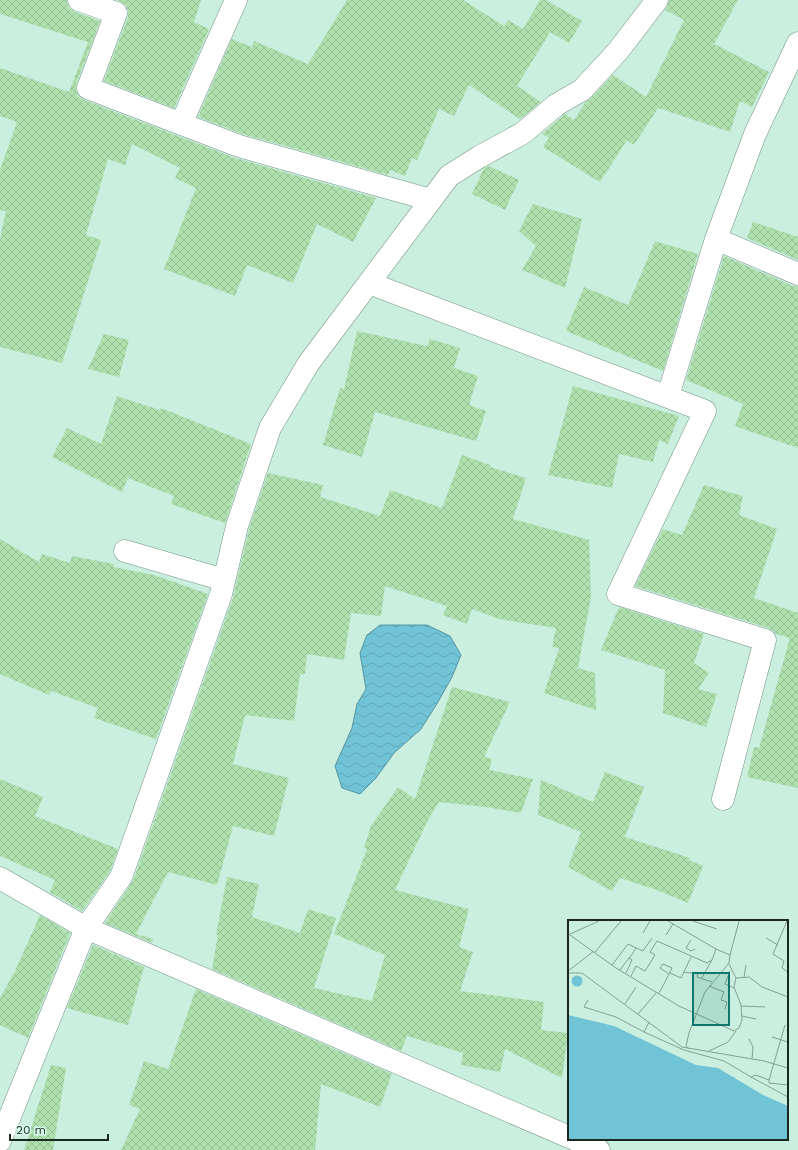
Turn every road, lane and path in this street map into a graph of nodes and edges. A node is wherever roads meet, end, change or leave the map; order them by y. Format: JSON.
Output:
{"nodes":[{"id":1,"x":80,"y":0,"type":"edge"},
{"id":2,"x":236,"y":0,"type":"edge"},
{"id":3,"x":657,"y":0,"type":"edge"},
{"id":4,"x":798,"y":43,"type":"edge"},
{"id":5,"x":181,"y":124,"type":"junction"},
{"id":6,"x":431,"y":200,"type":"junction"},
{"id":7,"x":716,"y":239,"type":"junction"},
{"id":8,"x":798,"y":274,"type":"edge"},
{"id":9,"x":369,"y":283,"type":"junction"},
{"id":10,"x":668,"y":396,"type":"junction"},
{"id":11,"x":125,"y":551,"type":"dead end"},
{"id":12,"x":224,"y":580,"type":"junction"},
{"id":13,"x":723,"y":799,"type":"dead end"},
{"id":14,"x":0,"y":878,"type":"edge"},
{"id":15,"x":86,"y":928,"type":"junction"},
{"id":16,"x":568,"y":1137,"type":"edge"},
{"id":17,"x":576,"y":1140,"type":"edge"},
{"id":18,"x":0,"y":1141,"type":"edge"},
{"id":19,"x":599,"y":1150,"type":"edge"}],
"edges":[{"from":1,"to":5,"type":"street"},
{"from":2,"to":5,"type":"street"},
{"from":3,"to":6,"type":"street"},
{"from":4,"to":7,"type":"street"},
{"from":5,"to":6,"type":"street"},
{"from":6,"to":9,"type":"street"},
{"from":7,"to":8,"type":"street"},
{"from":7,"to":10,"type":"street"},
{"from":9,"to":10,"type":"street"},
{"from":9,"to":12,"type":"street"},
{"from":10,"to":13,"type":"street"},
{"from":11,"to":12,"type":"street"},
{"from":12,"to":15,"type":"street"},
{"from":14,"to":15,"type":"street"},
{"from":15,"to":16,"type":"street"},
{"from":15,"to":18,"type":"street"},
{"from":17,"to":19,"type":"street"}]}
